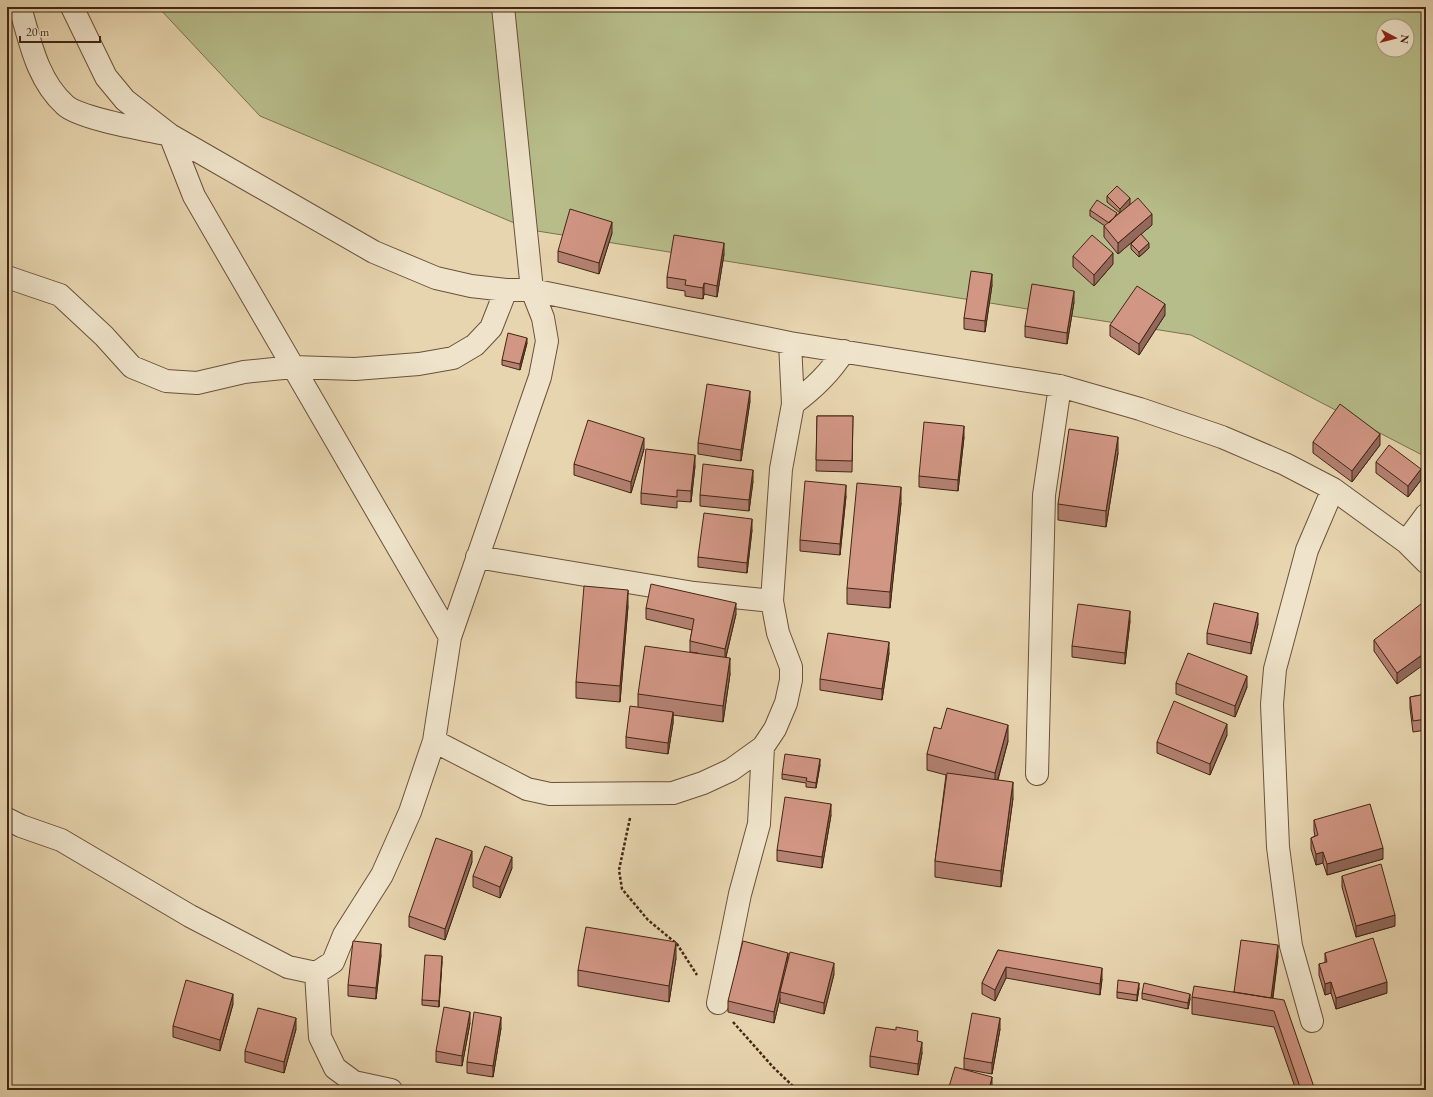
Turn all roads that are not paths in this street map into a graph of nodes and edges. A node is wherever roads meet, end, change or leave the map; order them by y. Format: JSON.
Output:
{"nodes":[{"id":1,"x":20,"y":7,"type":"edge"},
{"id":2,"x":72,"y":7,"type":"edge"},
{"id":3,"x":503,"y":7,"type":"edge"},
{"id":4,"x":170,"y":135,"type":"junction"},
{"id":5,"x":7,"y":277,"type":"edge"},
{"id":6,"x":506,"y":290,"type":"junction"},
{"id":7,"x":532,"y":290,"type":"junction"},
{"id":8,"x":790,"y":343,"type":"junction"},
{"id":9,"x":844,"y":351,"type":"junction"},
{"id":10,"x":293,"y":367,"type":"junction"},
{"id":11,"x":1060,"y":386,"type":"junction"},
{"id":12,"x":793,"y":404,"type":"junction"},
{"id":13,"x":1333,"y":490,"type":"junction"},
{"id":14,"x":1426,"y":515,"type":"edge"},
{"id":15,"x":1406,"y":542,"type":"junction"},
{"id":16,"x":477,"y":557,"type":"junction"},
{"id":17,"x":1426,"y":562,"type":"edge"},
{"id":18,"x":772,"y":602,"type":"junction"},
{"id":19,"x":450,"y":637,"type":"junction"},
{"id":20,"x":434,"y":741,"type":"junction"},
{"id":21,"x":764,"y":747,"type":"junction"},
{"id":22,"x":1037,"y":774,"type":"dead end"},
{"id":23,"x":7,"y":819,"type":"edge"},
{"id":24,"x":316,"y":973,"type":"junction"},
{"id":25,"x":718,"y":1003,"type":"road end"},
{"id":26,"x":1312,"y":1021,"type":"dead end"},
{"id":27,"x":390,"y":1090,"type":"edge"}],
"edges":[{"from":1,"to":4,"type":"street"},
{"from":2,"to":4,"type":"street"},
{"from":3,"to":7,"type":"street"},
{"from":4,"to":6,"type":"street"},
{"from":4,"to":10,"type":"street"},
{"from":5,"to":10,"type":"street"},
{"from":6,"to":7,"type":"street"},
{"from":6,"to":10,"type":"street"},
{"from":7,"to":8,"type":"street"},
{"from":7,"to":16,"type":"street"},
{"from":8,"to":9,"type":"street"},
{"from":8,"to":12,"type":"street"},
{"from":9,"to":11,"type":"street"},
{"from":9,"to":12,"type":"street"},
{"from":10,"to":19,"type":"street"},
{"from":11,"to":13,"type":"street"},
{"from":11,"to":22,"type":"street"},
{"from":12,"to":18,"type":"street"},
{"from":13,"to":15,"type":"street"},
{"from":13,"to":26,"type":"street"},
{"from":14,"to":15,"type":"street"},
{"from":15,"to":17,"type":"street"},
{"from":16,"to":18,"type":"street"},
{"from":16,"to":19,"type":"street"},
{"from":18,"to":21,"type":"street"},
{"from":19,"to":20,"type":"street"},
{"from":20,"to":21,"type":"street"},
{"from":20,"to":24,"type":"street"},
{"from":21,"to":25,"type":"street"},
{"from":23,"to":24,"type":"street"},
{"from":24,"to":27,"type":"street"}]}
